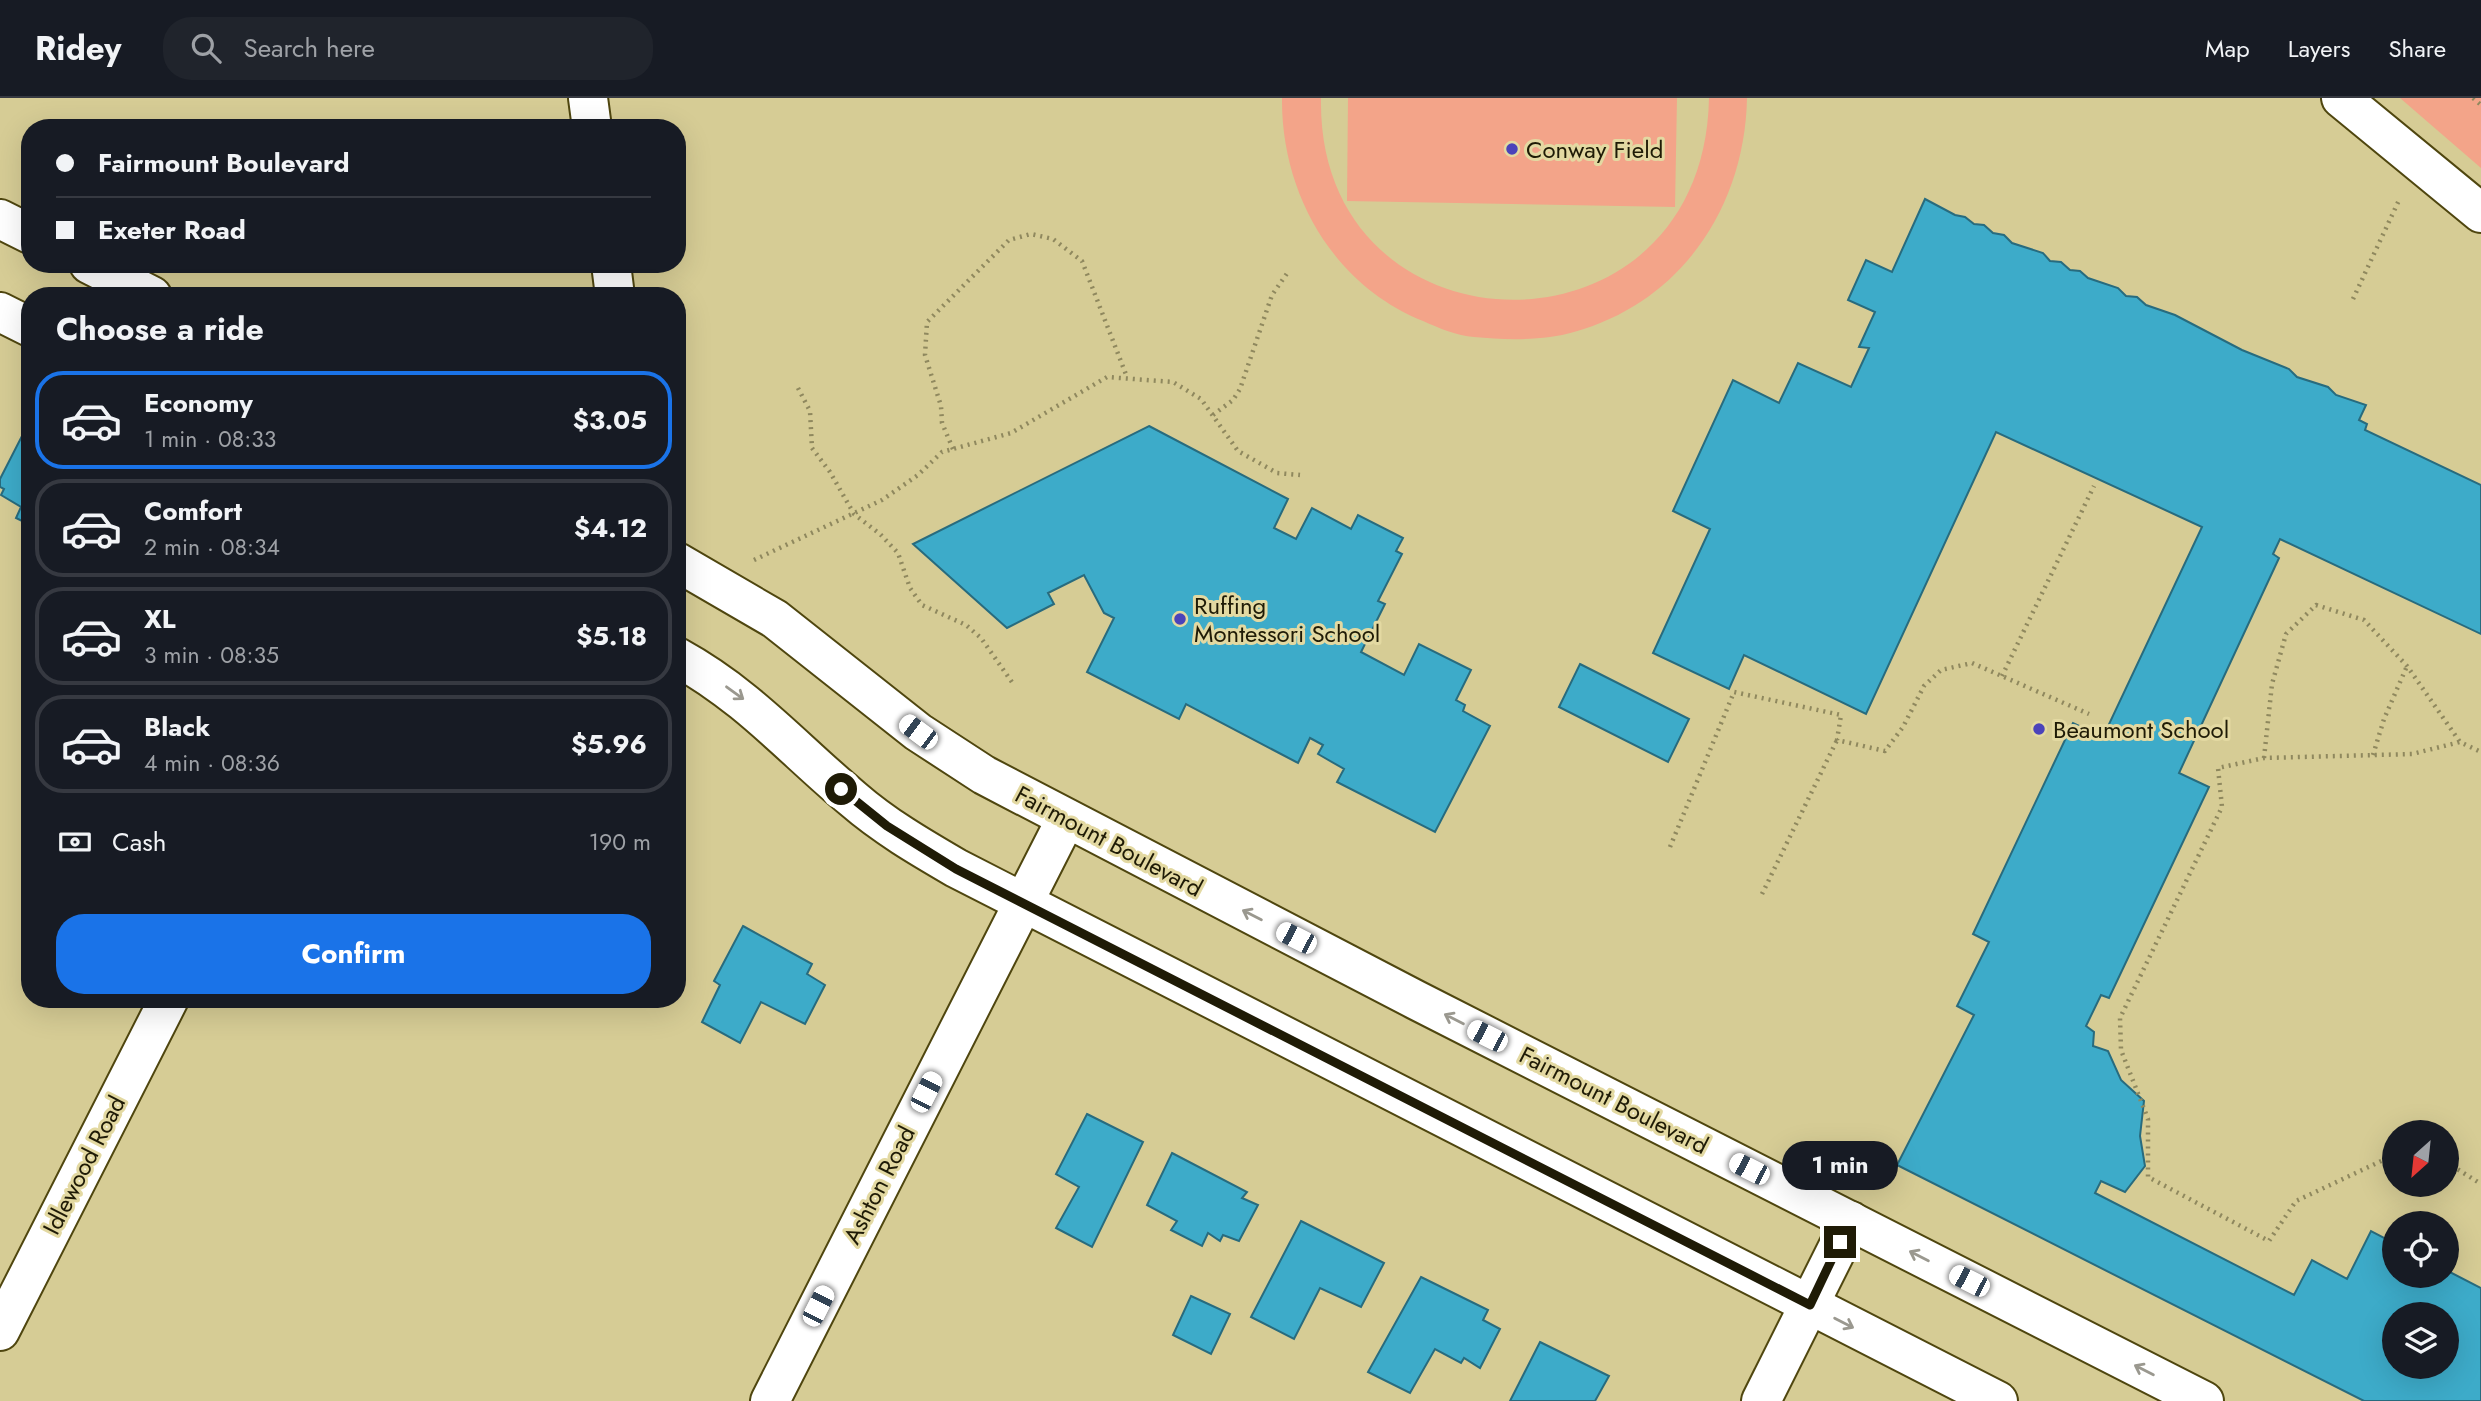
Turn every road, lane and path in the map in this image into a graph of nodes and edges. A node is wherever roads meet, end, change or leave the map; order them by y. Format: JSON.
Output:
{"nodes":[{"id":1,"x":588,"y":98,"type":"edge"},
{"id":2,"x":2341,"y":98,"type":"edge"},
{"id":3,"x":2473,"y":98,"type":"edge"},
{"id":4,"x":2481,"y":105,"type":"edge"},
{"id":5,"x":591,"y":119,"type":"edge"},
{"id":6,"x":2419,"y":164,"type":"junction"},
{"id":7,"x":2481,"y":213,"type":"edge"},
{"id":8,"x":0,"y":219,"type":"edge"},
{"id":9,"x":21,"y":230,"type":"edge"},
{"id":10,"x":1288,"y":272,"type":"dead end"},
{"id":11,"x":107,"y":273,"type":"edge"},
{"id":12,"x":134,"y":287,"type":"edge"},
{"id":13,"x":2353,"y":299,"type":"dead end"},
{"id":14,"x":0,"y":312,"type":"edge"},
{"id":15,"x":21,"y":322,"type":"edge"},
{"id":16,"x":1127,"y":377,"type":"junction"},
{"id":17,"x":798,"y":388,"type":"dead end"},
{"id":18,"x":1213,"y":415,"type":"junction"},
{"id":19,"x":953,"y":449,"type":"junction"},
{"id":20,"x":1300,"y":475,"type":"dead end"},
{"id":21,"x":2094,"y":486,"type":"dead end"},
{"id":22,"x":854,"y":514,"type":"junction"},
{"id":23,"x":686,"y":567,"type":"edge"},
{"id":24,"x":712,"y":581,"type":"junction"},
{"id":25,"x":686,"y":663,"type":"edge"},
{"id":26,"x":2407,"y":666,"type":"junction"},
{"id":27,"x":2002,"y":676,"type":"junction"},
{"id":28,"x":1014,"y":685,"type":"dead end"},
{"id":29,"x":2089,"y":714,"type":"dead end"},
{"id":30,"x":1836,"y":740,"type":"junction"},
{"id":31,"x":2460,"y":742,"type":"junction"},
{"id":32,"x":2481,"y":752,"type":"edge"},
{"id":33,"x":2373,"y":755,"type":"junction"},
{"id":34,"x":2264,"y":758,"type":"junction"},
{"id":35,"x":1066,"y":819,"type":"junction"},
{"id":36,"x":1670,"y":847,"type":"dead end"},
{"id":37,"x":1762,"y":894,"type":"dead end"},
{"id":38,"x":1021,"y":903,"type":"junction"},
{"id":39,"x":164,"y":1008,"type":"edge"},
{"id":40,"x":2382,"y":1161,"type":"edge"},
{"id":41,"x":2459,"y":1170,"type":"edge"},
{"id":42,"x":2481,"y":1184,"type":"edge"},
{"id":43,"x":1851,"y":1221,"type":"junction"},
{"id":44,"x":1810,"y":1305,"type":"junction"},
{"id":45,"x":0,"y":1331,"type":"edge"},
{"id":46,"x":770,"y":1401,"type":"edge"},
{"id":47,"x":1761,"y":1401,"type":"edge"},
{"id":48,"x":1998,"y":1401,"type":"edge"},
{"id":49,"x":2204,"y":1401,"type":"edge"}],
"edges":[{"from":1,"to":5,"type":"main road"},
{"from":2,"to":6,"type":"main road"},
{"from":3,"to":4,"type":"path"},
{"from":6,"to":7,"type":"main road"},
{"from":6,"to":13,"type":"path"},
{"from":8,"to":9,"type":"main road"},
{"from":10,"to":18,"type":"path"},
{"from":11,"to":12,"type":"main road"},
{"from":14,"to":15,"type":"main road"},
{"from":16,"to":18,"type":"path"},
{"from":16,"to":19,"type":"path"},
{"from":16,"to":19,"type":"path"},
{"from":17,"to":22,"type":"path"},
{"from":18,"to":20,"type":"path"},
{"from":19,"to":22,"type":"path"},
{"from":21,"to":27,"type":"path"},
{"from":22,"to":24,"type":"path"},
{"from":22,"to":28,"type":"path"},
{"from":23,"to":24,"type":"main road","name":"Fairmount Boulevard"},
{"from":24,"to":35,"type":"main road","name":"Fairmount Boulevard"},
{"from":25,"to":38,"type":"main road","one_way":true},
{"from":26,"to":31,"type":"path"},
{"from":26,"to":33,"type":"path"},
{"from":26,"to":34,"type":"path"},
{"from":27,"to":29,"type":"path"},
{"from":27,"to":30,"type":"path"},
{"from":30,"to":36,"type":"path"},
{"from":30,"to":37,"type":"path"},
{"from":31,"to":32,"type":"path"},
{"from":31,"to":33,"type":"path"},
{"from":33,"to":34,"type":"path"},
{"from":34,"to":40,"type":"path"},
{"from":35,"to":38,"type":"main road","name":"Ashton Road"},
{"from":43,"to":35,"type":"main road","name":"Fairmount Boulevard","one_way":true},
{"from":38,"to":44,"type":"main road"},
{"from":38,"to":46,"type":"main road","name":"Ashton Road"},
{"from":39,"to":45,"type":"main road","name":"Idlewood Road"},
{"from":41,"to":42,"type":"path"},
{"from":43,"to":44,"type":"main road"},
{"from":49,"to":43,"type":"main road","name":"Fairmount Boulevard","one_way":true},
{"from":44,"to":47,"type":"main road"},
{"from":44,"to":48,"type":"main road","one_way":true}]}
